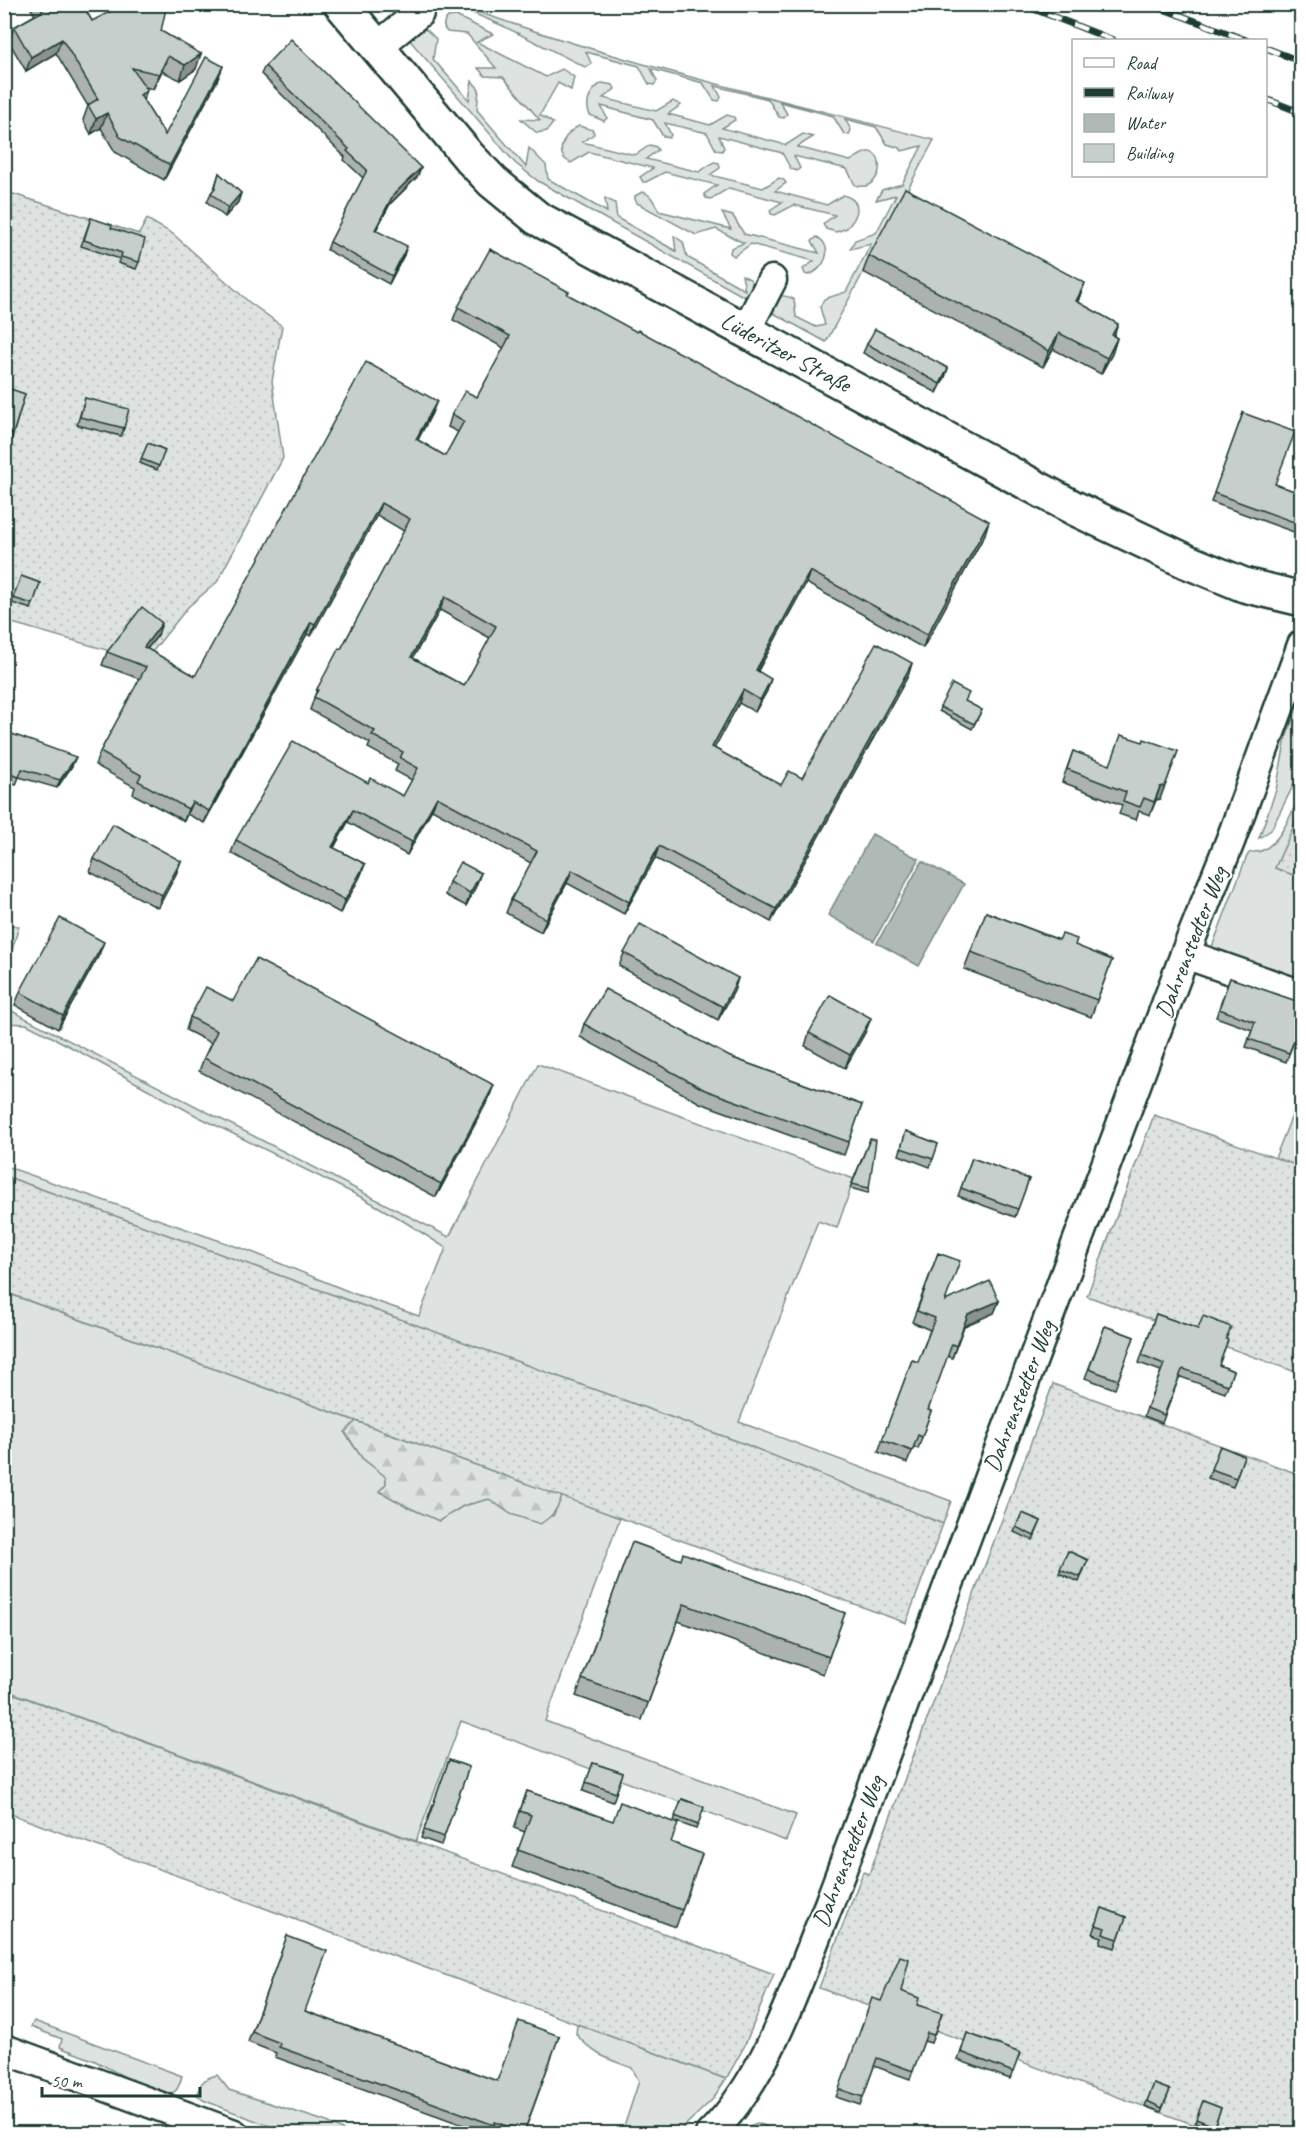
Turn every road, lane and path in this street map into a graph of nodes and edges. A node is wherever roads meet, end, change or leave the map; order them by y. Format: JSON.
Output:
{"nodes":[{"id":1,"x":341,"y":4,"type":"edge"},
{"id":2,"x":419,"y":13,"type":"dead end"},
{"id":3,"x":377,"y":47,"type":"junction"},
{"id":4,"x":772,"y":279,"type":"dead end"},
{"id":5,"x":746,"y":330,"type":"junction"},
{"id":6,"x":1302,"y":599,"type":"edge"},
{"id":7,"x":1302,"y":645,"type":"edge"},
{"id":8,"x":1185,"y":954,"type":"junction"},
{"id":9,"x":1302,"y":995,"type":"edge"},
{"id":10,"x":4,"y":2049,"type":"edge"},
{"id":11,"x":234,"y":2133,"type":"edge"},
{"id":12,"x":710,"y":2133,"type":"edge"}],
"edges":[{"from":1,"to":3,"type":"main road","name":"Lüderitzer Straße"},
{"from":2,"to":3,"type":"street"},
{"from":3,"to":5,"type":"main road","name":"Lüderitzer Straße"},
{"from":4,"to":5,"type":"street"},
{"from":5,"to":6,"type":"main road","name":"Lüderitzer Straße"},
{"from":7,"to":8,"type":"street","name":"Dahrenstedter Weg"},
{"from":8,"to":9,"type":"street"},
{"from":8,"to":12,"type":"street","name":"Dahrenstedter Weg"},
{"from":10,"to":11,"type":"street"}]}
